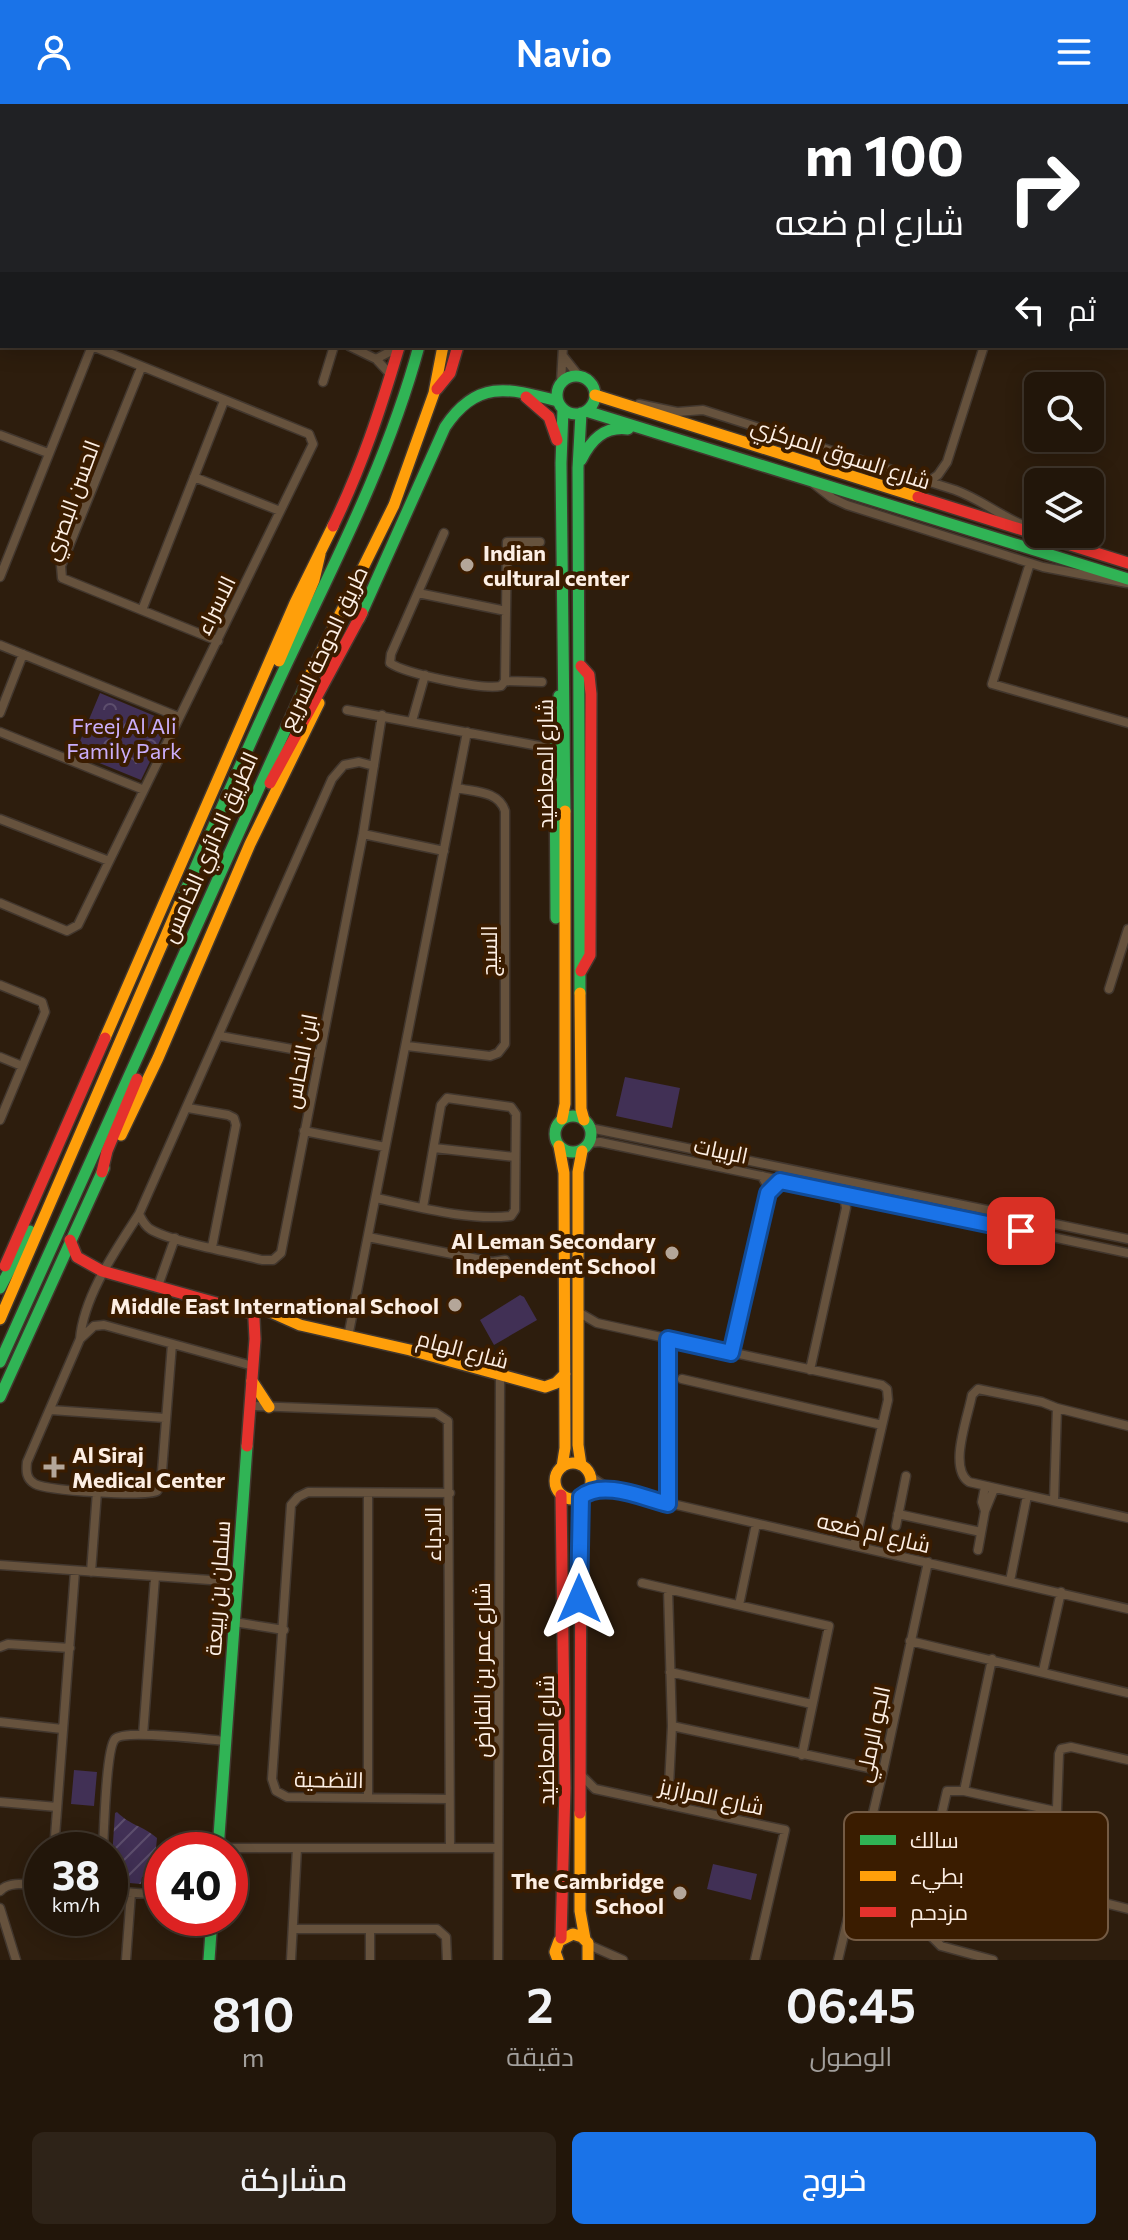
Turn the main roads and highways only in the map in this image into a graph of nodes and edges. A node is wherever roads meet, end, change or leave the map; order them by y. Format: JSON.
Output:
{"nodes":[{"id":1,"x":398,"y":348,"type":"edge"},
{"id":2,"x":418,"y":348,"type":"edge"},
{"id":3,"x":443,"y":348,"type":"edge"},
{"id":4,"x":457,"y":348,"type":"edge"},
{"id":5,"x":516,"y":390,"type":"junction"},
{"id":6,"x":434,"y":393,"type":"junction"},
{"id":7,"x":595,"y":395,"type":"junction"},
{"id":8,"x":561,"y":405,"type":"junction"},
{"id":9,"x":584,"y":412,"type":"junction"},
{"id":10,"x":670,"y":439,"type":"junction"},
{"id":11,"x":561,"y":463,"type":"junction"},
{"id":12,"x":578,"y":468,"type":"junction"},
{"id":13,"x":1024,"y":530,"type":"edge"},
{"id":14,"x":1081,"y":548,"type":"edge"},
{"id":15,"x":320,"y":554,"type":"junction"},
{"id":16,"x":1128,"y":563,"type":"edge"},
{"id":17,"x":1128,"y":581,"type":"edge"},
{"id":18,"x":362,"y":613,"type":"junction"},
{"id":19,"x":580,"y":665,"type":"junction"},
{"id":20,"x":565,"y":680,"type":"junction"},
{"id":21,"x":270,"y":701,"type":"junction"},
{"id":22,"x":249,"y":807,"type":"junction"},
{"id":23,"x":581,"y":839,"type":"junction"},
{"id":24,"x":590,"y":851,"type":"junction"},
{"id":25,"x":564,"y":963,"type":"junction"},
{"id":26,"x":581,"y":971,"type":"junction"},
{"id":27,"x":155,"y":1016,"type":"junction"},
{"id":28,"x":562,"y":1119,"type":"junction"},
{"id":29,"x":587,"y":1124,"type":"junction"},
{"id":30,"x":77,"y":1146,"type":"junction"},
{"id":31,"x":559,"y":1146,"type":"junction"},
{"id":32,"x":585,"y":1147,"type":"junction"},
{"id":33,"x":102,"y":1172,"type":"junction"},
{"id":34,"x":70,"y":1239,"type":"junction"},
{"id":35,"x":82,"y":1263,"type":"junction"},
{"id":36,"x":55,"y":1274,"type":"junction"},
{"id":37,"x":0,"y":1277,"type":"edge"},
{"id":38,"x":0,"y":1288,"type":"edge"},
{"id":39,"x":257,"y":1315,"type":"junction"},
{"id":40,"x":0,"y":1319,"type":"edge"},
{"id":41,"x":348,"y":1337,"type":"junction"},
{"id":42,"x":0,"y":1362,"type":"edge"},
{"id":43,"x":565,"y":1374,"type":"junction"},
{"id":44,"x":252,"y":1381,"type":"junction"},
{"id":45,"x":0,"y":1397,"type":"edge"},
{"id":46,"x":565,"y":1406,"type":"junction"},
{"id":47,"x":269,"y":1407,"type":"road end"},
{"id":48,"x":581,"y":1465,"type":"junction"},
{"id":49,"x":562,"y":1467,"type":"junction"},
{"id":50,"x":584,"y":1494,"type":"junction"},
{"id":51,"x":561,"y":1495,"type":"junction"},
{"id":52,"x":220,"y":1832,"type":"edge"},
{"id":53,"x":211,"y":1936,"type":"edge"},
{"id":54,"x":561,"y":1938,"type":"junction"},
{"id":55,"x":587,"y":1942,"type":"junction"},
{"id":56,"x":209,"y":1960,"type":"edge"},
{"id":57,"x":558,"y":1960,"type":"edge"},
{"id":58,"x":588,"y":1960,"type":"edge"}],
"edges":[{"from":1,"to":15,"type":"main road","name":"طريق الدوحة السريع"},
{"from":2,"to":21,"type":"main road","name":"الطريق الدائري الخامس"},
{"from":3,"to":6,"type":"main road","name":"الطريق الدائري الخامس"},
{"from":4,"to":6,"type":"main road"},
{"from":5,"to":8,"type":"main road","name":"طريق الدوحة السريع"},
{"from":5,"to":11,"type":"main road"},
{"from":5,"to":18,"type":"main road","name":"طريق الدوحة السريع"},
{"from":6,"to":22,"type":"main road","name":"الطريق الدائري الخامس"},
{"from":7,"to":8,"type":"main road"},
{"from":7,"to":9,"type":"main road"},
{"from":7,"to":13,"type":"main road","name":"شارع السوق المركزي"},
{"from":8,"to":9,"type":"main road"},
{"from":8,"to":11,"type":"main road","name":"شارع المعاضيد"},
{"from":9,"to":10,"type":"main road","name":"شارع السوق المركزي"},
{"from":9,"to":12,"type":"main road","name":"شارع المعاضيد"},
{"from":10,"to":12,"type":"main road"},
{"from":10,"to":17,"type":"main road","name":"شارع السوق المركزي"},
{"from":11,"to":20,"type":"main road","name":"شارع المعاضيد"},
{"from":12,"to":19,"type":"main road","name":"شارع المعاضيد"},
{"from":14,"to":16,"type":"main road","name":"شارع السوق المركزي"},
{"from":15,"to":21,"type":"main road"},
{"from":15,"to":37,"type":"main road","name":"طريق الدوحة السريع"},
{"from":18,"to":22,"type":"main road"},
{"from":18,"to":33,"type":"main road","name":"طريق الدوحة السريع"},
{"from":19,"to":23,"type":"main road","name":"شارع المعاضيد"},
{"from":19,"to":24,"type":"main road"},
{"from":20,"to":25,"type":"main road","name":"شارع المعاضيد"},
{"from":20,"to":25,"type":"main road"},
{"from":21,"to":30,"type":"main road","name":"الطريق الدائري الخامس"},
{"from":22,"to":27,"type":"main road","name":"الطريق الدائري الخامس"},
{"from":23,"to":24,"type":"main road"},
{"from":23,"to":26,"type":"main road","name":"شارع المعاضيد"},
{"from":24,"to":26,"type":"main road"},
{"from":25,"to":28,"type":"main road","name":"شارع المعاضيد"},
{"from":26,"to":29,"type":"main road","name":"شارع المعاضيد"},
{"from":27,"to":33,"type":"main road"},
{"from":27,"to":42,"type":"main road","name":"الطريق الدائري الخامس"},
{"from":28,"to":29,"type":"main road"},
{"from":28,"to":31,"type":"main road"},
{"from":29,"to":32,"type":"main road"},
{"from":30,"to":38,"type":"main road"},
{"from":30,"to":40,"type":"main road","name":"الطريق الدائري الخامس"},
{"from":31,"to":32,"type":"main road"},
{"from":31,"to":43,"type":"main road"},
{"from":32,"to":48,"type":"main road"},
{"from":33,"to":34,"type":"main road","name":"طريق الدوحة السريع"},
{"from":34,"to":35,"type":"main road"},
{"from":34,"to":36,"type":"main road","name":"طريق الدوحة السريع"},
{"from":35,"to":36,"type":"main road"},
{"from":35,"to":39,"type":"main road","name":"شارع الهام"},
{"from":36,"to":45,"type":"main road","name":"طريق الدوحة السريع"},
{"from":39,"to":41,"type":"main road","name":"شارع الهام"},
{"from":39,"to":44,"type":"main road","name":"سلمان بن ربيعة"},
{"from":41,"to":43,"type":"main road","name":"شارع الهام"},
{"from":41,"to":46,"type":"main road","name":"شارع الهام"},
{"from":43,"to":46,"type":"main road"},
{"from":44,"to":47,"type":"main road"},
{"from":44,"to":52,"type":"main road","name":"سلمان بن ربيعة"},
{"from":46,"to":49,"type":"main road"},
{"from":48,"to":49,"type":"main road"},
{"from":48,"to":50,"type":"main road"},
{"from":49,"to":51,"type":"main road"},
{"from":50,"to":51,"type":"main road"},
{"from":50,"to":55,"type":"main road","name":"شارع المعاضيد"},
{"from":51,"to":54,"type":"main road","name":"شارع المعاضيد"},
{"from":53,"to":56,"type":"main road"},
{"from":54,"to":55,"type":"main road"},
{"from":54,"to":57,"type":"main road","name":"شارع المعاضيد"},
{"from":55,"to":58,"type":"main road","name":"شارع المعاضيد"}]}
